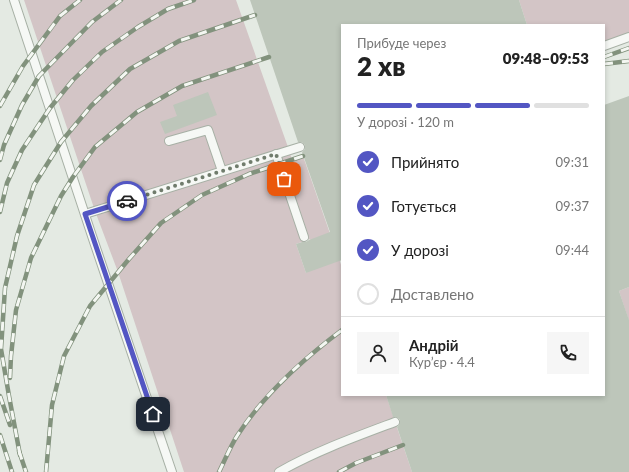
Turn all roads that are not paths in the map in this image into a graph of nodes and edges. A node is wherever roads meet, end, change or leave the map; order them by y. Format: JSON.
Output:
{"nodes":[{"id":1,"x":14,"y":0,"type":"edge"},
{"id":2,"x":629,"y":37,"type":"edge"},
{"id":3,"x":605,"y":46,"type":"edge"},
{"id":4,"x":169,"y":141,"type":"dead end"},
{"id":5,"x":300,"y":147,"type":"dead end"},
{"id":6,"x":276,"y":154,"type":"junction"},
{"id":7,"x":222,"y":171,"type":"junction"},
{"id":8,"x":85,"y":214,"type":"junction"},
{"id":9,"x":304,"y":237,"type":"dead end"},
{"id":10,"x":395,"y":422,"type":"dead end"},
{"id":11,"x":172,"y":472,"type":"edge"},
{"id":12,"x":279,"y":472,"type":"edge"}],
"edges":[{"from":1,"to":8,"type":"lane"},
{"from":2,"to":3,"type":"lane"},
{"from":4,"to":7,"type":"lane"},
{"from":5,"to":6,"type":"lane"},
{"from":6,"to":7,"type":"lane"},
{"from":6,"to":9,"type":"lane"},
{"from":7,"to":8,"type":"lane"},
{"from":8,"to":11,"type":"lane"},
{"from":10,"to":12,"type":"lane"}]}
